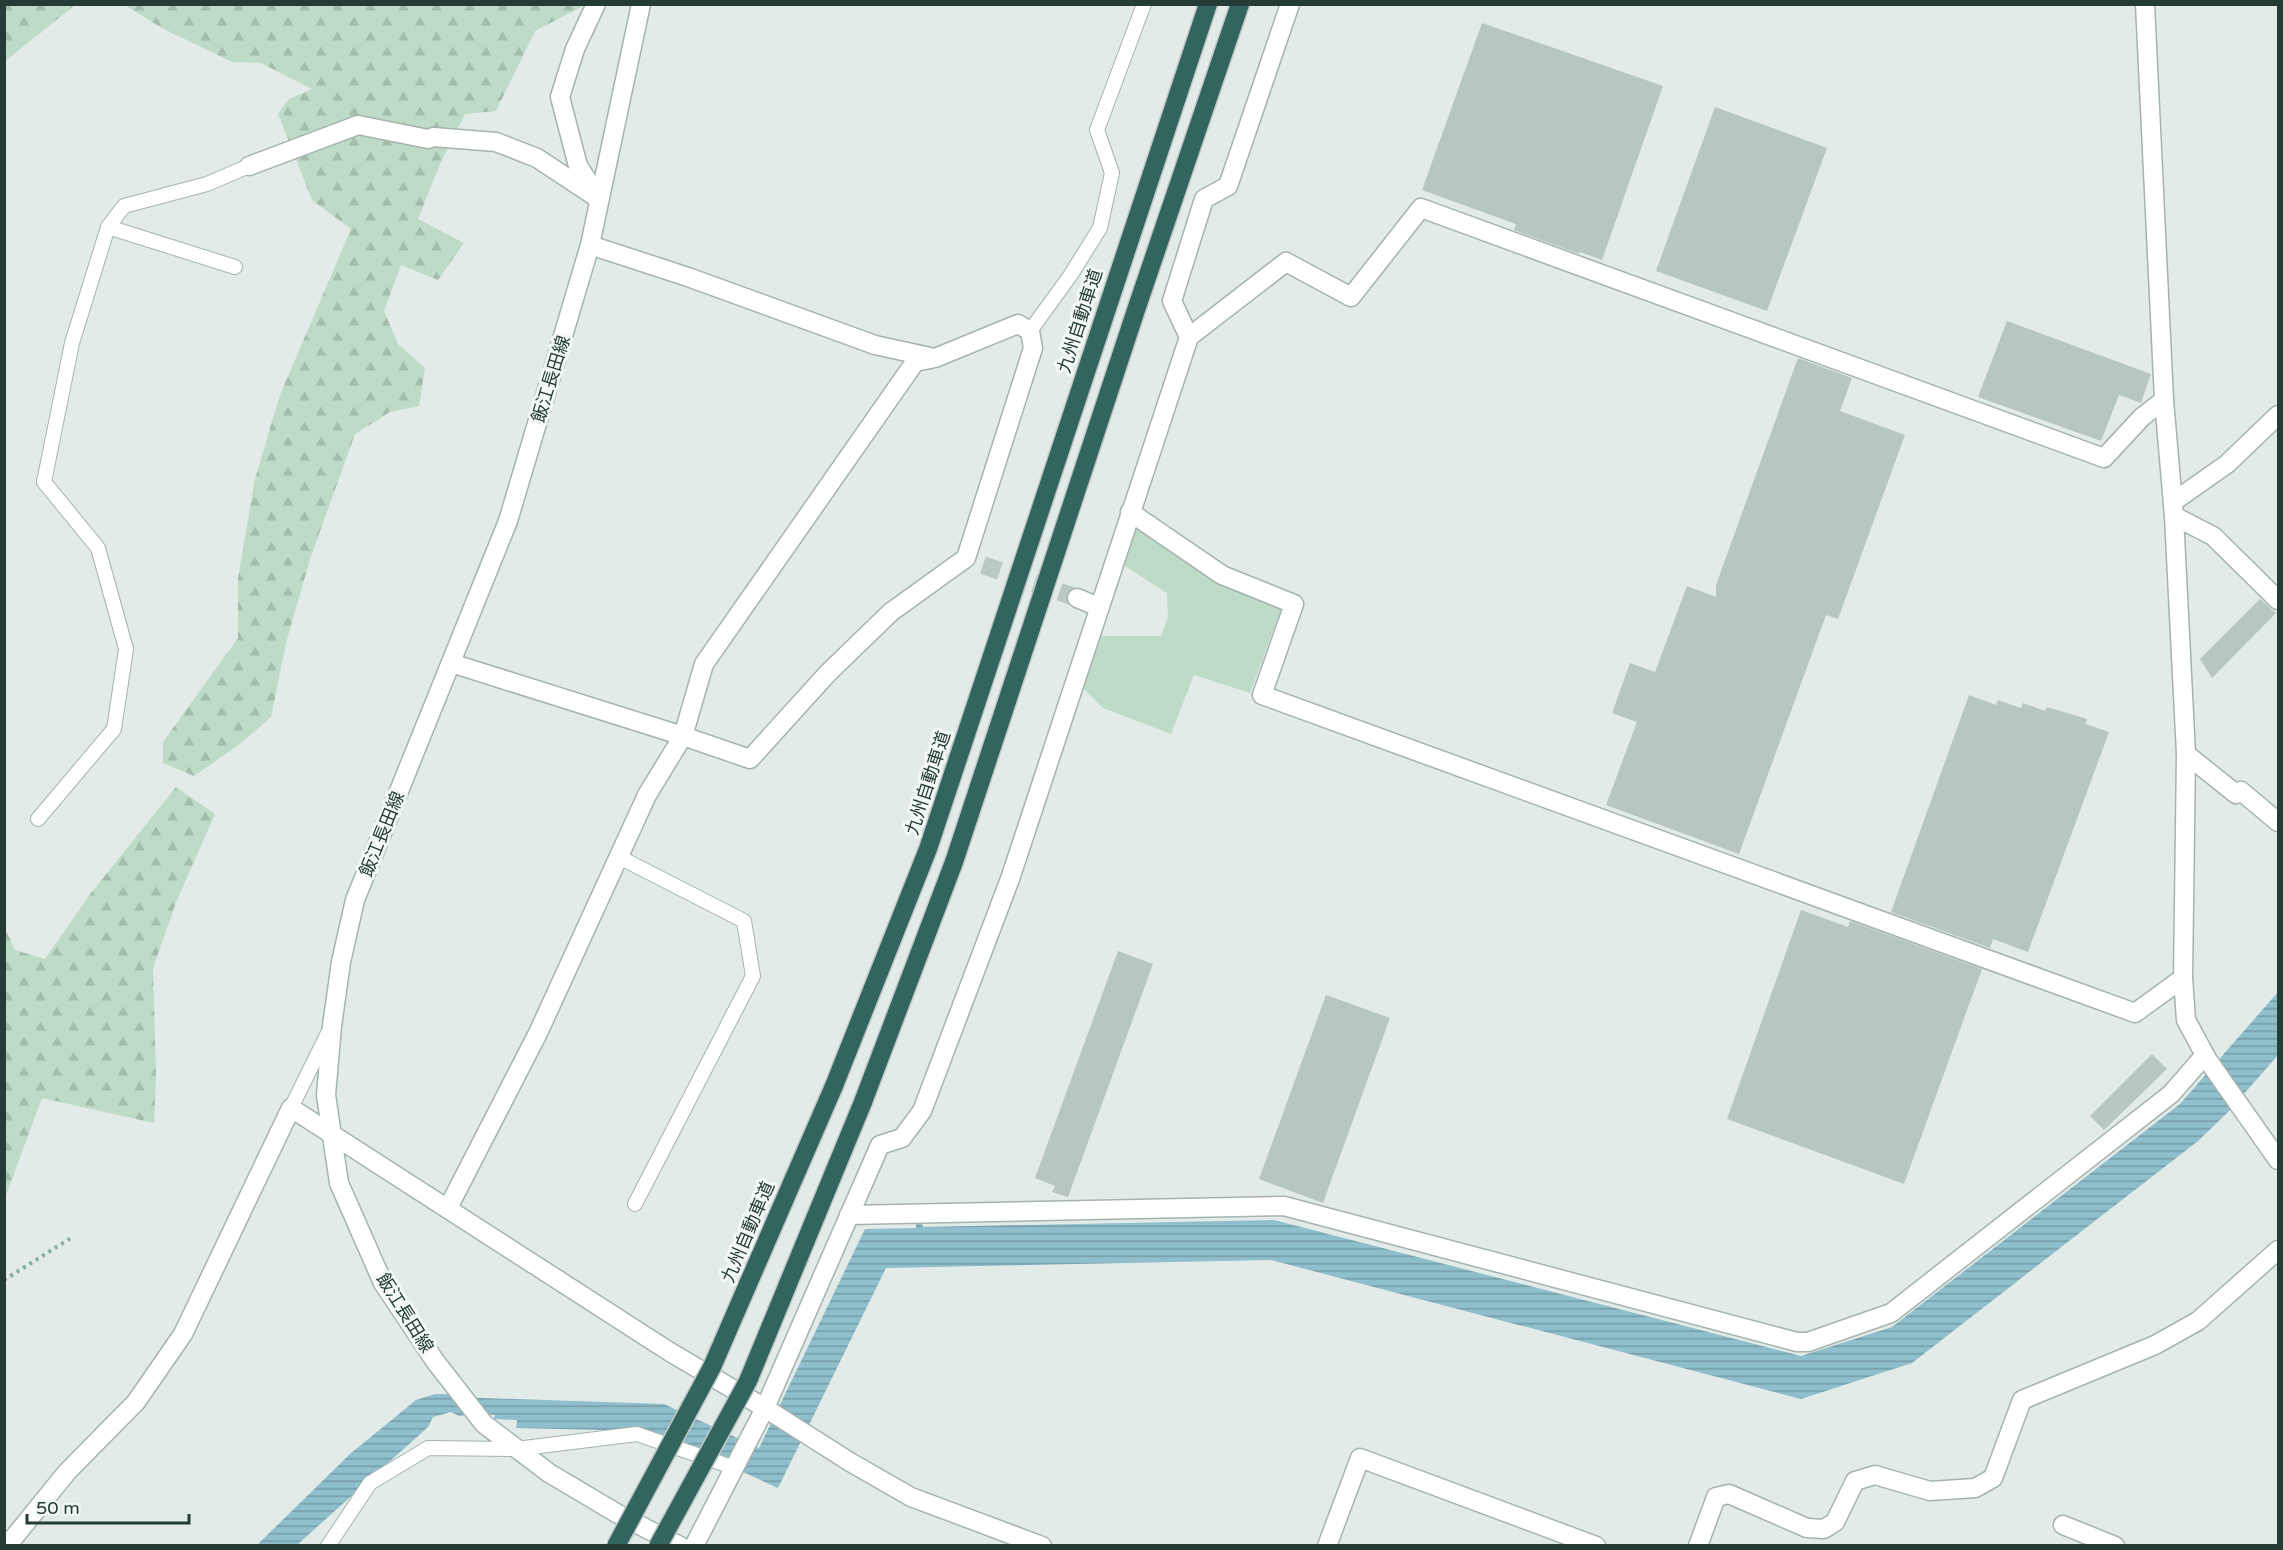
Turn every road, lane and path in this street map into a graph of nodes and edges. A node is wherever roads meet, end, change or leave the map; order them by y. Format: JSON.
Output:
{"nodes":[{"id":1,"x":596,"y":4,"type":"edge"},
{"id":2,"x":640,"y":4,"type":"edge"},
{"id":3,"x":1144,"y":4,"type":"edge"},
{"id":4,"x":1208,"y":4,"type":"edge"},
{"id":5,"x":1240,"y":4,"type":"edge"},
{"id":6,"x":1290,"y":4,"type":"edge"},
{"id":7,"x":2145,"y":4,"type":"edge"},
{"id":8,"x":249,"y":166,"type":"joint"},
{"id":9,"x":599,"y":199,"type":"junction"},
{"id":10,"x":108,"y":227,"type":"junction"},
{"id":11,"x":590,"y":245,"type":"junction"},
{"id":12,"x":235,"y":267,"type":"dead end"},
{"id":13,"x":1030,"y":331,"type":"junction"},
{"id":14,"x":1189,"y":337,"type":"junction"},
{"id":15,"x":935,"y":358,"type":"junction"},
{"id":16,"x":2164,"y":400,"type":"junction"},
{"id":17,"x":2278,"y":415,"type":"edge"},
{"id":18,"x":2174,"y":509,"type":"junction"},
{"id":19,"x":1130,"y":512,"type":"junction"},
{"id":20,"x":1077,"y":598,"type":"tunnel mouth"},
{"id":21,"x":2278,"y":600,"type":"edge"},
{"id":22,"x":1099,"y":607,"type":"junction"},
{"id":23,"x":451,"y":663,"type":"junction"},
{"id":24,"x":683,"y":736,"type":"junction"},
{"id":25,"x":2186,"y":754,"type":"junction"},
{"id":26,"x":38,"y":819,"type":"dead end"},
{"id":27,"x":2278,"y":822,"type":"edge"},
{"id":28,"x":619,"y":857,"type":"junction"},
{"id":29,"x":2182,"y":978,"type":"junction"},
{"id":30,"x":332,"y":1026,"type":"junction"},
{"id":31,"x":2206,"y":1057,"type":"junction"},
{"id":32,"x":291,"y":1108,"type":"junction"},
{"id":33,"x":332,"y":1133,"type":"junction"},
{"id":34,"x":2278,"y":1160,"type":"edge"},
{"id":35,"x":635,"y":1204,"type":"dead end"},
{"id":36,"x":448,"y":1208,"type":"junction"},
{"id":37,"x":849,"y":1215,"type":"junction"},
{"id":38,"x":71,"y":1238,"type":"dead end"},
{"id":39,"x":2278,"y":1250,"type":"edge"},
{"id":40,"x":4,"y":1281,"type":"edge"},
{"id":41,"x":769,"y":1410,"type":"junction"},
{"id":42,"x":516,"y":1449,"type":"junction"},
{"id":43,"x":734,"y":1470,"type":"junction"},
{"id":44,"x":2063,"y":1526,"type":"dead end"},
{"id":45,"x":7,"y":1545,"type":"edge"},
{"id":46,"x":334,"y":1545,"type":"edge"},
{"id":47,"x":616,"y":1545,"type":"edge"},
{"id":48,"x":658,"y":1545,"type":"edge"},
{"id":49,"x":680,"y":1545,"type":"edge"},
{"id":50,"x":694,"y":1545,"type":"edge"},
{"id":51,"x":1042,"y":1545,"type":"edge"},
{"id":52,"x":1327,"y":1545,"type":"edge"},
{"id":53,"x":1596,"y":1545,"type":"edge"},
{"id":54,"x":1698,"y":1545,"type":"edge"},
{"id":55,"x":2115,"y":1545,"type":"edge"}],
"edges":[{"from":1,"to":9,"type":"street"},
{"from":2,"to":9,"type":"street","name":"飯江長田線"},
{"from":3,"to":13,"type":"lane"},
{"from":4,"to":47,"type":"highway","name":"九州自動車道","bridge":true},
{"from":5,"to":48,"type":"highway","bridge":true},
{"from":6,"to":14,"type":"street"},
{"from":7,"to":16,"type":"street"},
{"from":8,"to":9,"type":"street"},
{"from":8,"to":10,"type":"lane"},
{"from":9,"to":11,"type":"street","name":"飯江長田線"},
{"from":10,"to":12,"type":"lane"},
{"from":10,"to":26,"type":"lane"},
{"from":11,"to":15,"type":"street"},
{"from":11,"to":23,"type":"street","name":"飯江長田線"},
{"from":13,"to":15,"type":"street"},
{"from":13,"to":24,"type":"street"},
{"from":14,"to":16,"type":"street"},
{"from":14,"to":19,"type":"street"},
{"from":15,"to":24,"type":"street"},
{"from":16,"to":18,"type":"street"},
{"from":17,"to":18,"type":"street"},
{"from":18,"to":21,"type":"street"},
{"from":18,"to":25,"type":"street"},
{"from":19,"to":22,"type":"street"},
{"from":19,"to":29,"type":"street"},
{"from":20,"to":22,"type":"street"},
{"from":22,"to":37,"type":"street"},
{"from":23,"to":24,"type":"street"},
{"from":23,"to":30,"type":"street","name":"飯江長田線"},
{"from":24,"to":28,"type":"street"},
{"from":25,"to":27,"type":"street"},
{"from":25,"to":29,"type":"street"},
{"from":28,"to":35,"type":"lane"},
{"from":28,"to":36,"type":"street"},
{"from":29,"to":31,"type":"street"},
{"from":30,"to":32,"type":"lane"},
{"from":30,"to":33,"type":"street","name":"飯江長田線"},
{"from":31,"to":34,"type":"street"},
{"from":31,"to":37,"type":"street"},
{"from":32,"to":33,"type":"street"},
{"from":32,"to":45,"type":"street"},
{"from":33,"to":36,"type":"street"},
{"from":33,"to":42,"type":"street","name":"飯江長田線"},
{"from":36,"to":41,"type":"street"},
{"from":37,"to":41,"type":"street"},
{"from":38,"to":40,"type":"path"},
{"from":39,"to":54,"type":"street"},
{"from":41,"to":43,"type":"street"},
{"from":41,"to":51,"type":"street"},
{"from":42,"to":43,"type":"lane"},
{"from":42,"to":46,"type":"lane"},
{"from":42,"to":49,"type":"street","name":"飯江長田線"},
{"from":43,"to":50,"type":"street"},
{"from":44,"to":55,"type":"street"},
{"from":52,"to":53,"type":"street"}]}
